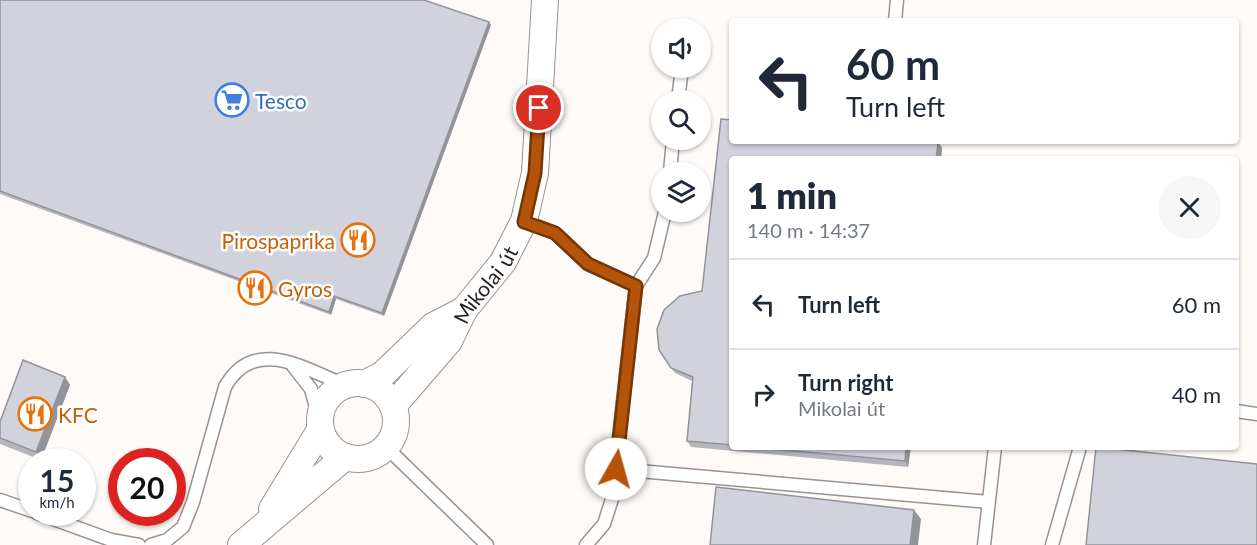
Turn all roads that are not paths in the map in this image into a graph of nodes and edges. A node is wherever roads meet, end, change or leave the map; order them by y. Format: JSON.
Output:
{"nodes":[{"id":1,"x":545,"y":0,"type":"edge"},
{"id":2,"x":897,"y":0,"type":"edge"},
{"id":3,"x":895,"y":18,"type":"edge"},
{"id":4,"x":524,"y":222,"type":"junction"},
{"id":5,"x":663,"y":222,"type":"edge"},
{"id":6,"x":636,"y":286,"type":"junction"},
{"id":7,"x":464,"y":310,"type":"junction"},
{"id":8,"x":291,"y":363,"type":"junction"},
{"id":9,"x":355,"y":384,"type":"junction"},
{"id":10,"x":393,"y":406,"type":"junction"},
{"id":11,"x":1239,"y":411,"type":"edge"},
{"id":12,"x":1257,"y":414,"type":"edge"},
{"id":13,"x":320,"y":424,"type":"junction"},
{"id":14,"x":386,"y":447,"type":"junction"},
{"id":15,"x":995,"y":450,"type":"edge"},
{"id":16,"x":1079,"y":450,"type":"edge"},
{"id":17,"x":345,"y":457,"type":"junction"},
{"id":18,"x":616,"y":469,"type":"junction"},
{"id":19,"x":0,"y":500,"type":"edge"},
{"id":20,"x":989,"y":502,"type":"junction"},
{"id":21,"x":18,"y":506,"type":"edge"},
{"id":22,"x":262,"y":525,"type":"junction"},
{"id":23,"x":73,"y":526,"type":"edge"},
{"id":24,"x":139,"y":545,"type":"edge"},
{"id":25,"x":151,"y":545,"type":"edge"},
{"id":26,"x":241,"y":545,"type":"edge"},
{"id":27,"x":487,"y":545,"type":"edge"},
{"id":28,"x":586,"y":545,"type":"edge"},
{"id":29,"x":984,"y":545,"type":"edge"},
{"id":30,"x":1052,"y":545,"type":"edge"}],
"edges":[{"from":1,"to":4,"type":"street","name":"Mikolai út"},
{"from":2,"to":3,"type":"lane"},
{"from":4,"to":6,"type":"lane"},
{"from":4,"to":7,"type":"street","name":"Mikolai út"},
{"from":5,"to":6,"type":"lane"},
{"from":6,"to":18,"type":"lane"},
{"from":7,"to":9,"type":"street"},
{"from":7,"to":10,"type":"street","name":"Mikolai út"},
{"from":8,"to":9,"type":"lane"},
{"from":8,"to":13,"type":"lane"},
{"from":8,"to":25,"type":"lane"},
{"from":9,"to":10,"type":"street"},
{"from":9,"to":13,"type":"street"},
{"from":10,"to":14,"type":"street"},
{"from":11,"to":12,"type":"lane"},
{"from":13,"to":17,"type":"street"},
{"from":13,"to":22,"type":"street"},
{"from":14,"to":17,"type":"street"},
{"from":14,"to":27,"type":"lane"},
{"from":15,"to":20,"type":"lane"},
{"from":16,"to":30,"type":"lane"},
{"from":17,"to":22,"type":"street"},
{"from":18,"to":20,"type":"lane"},
{"from":18,"to":28,"type":"lane"},
{"from":19,"to":21,"type":"lane"},
{"from":20,"to":29,"type":"lane"},
{"from":22,"to":26,"type":"street"},
{"from":23,"to":24,"type":"lane"}]}
